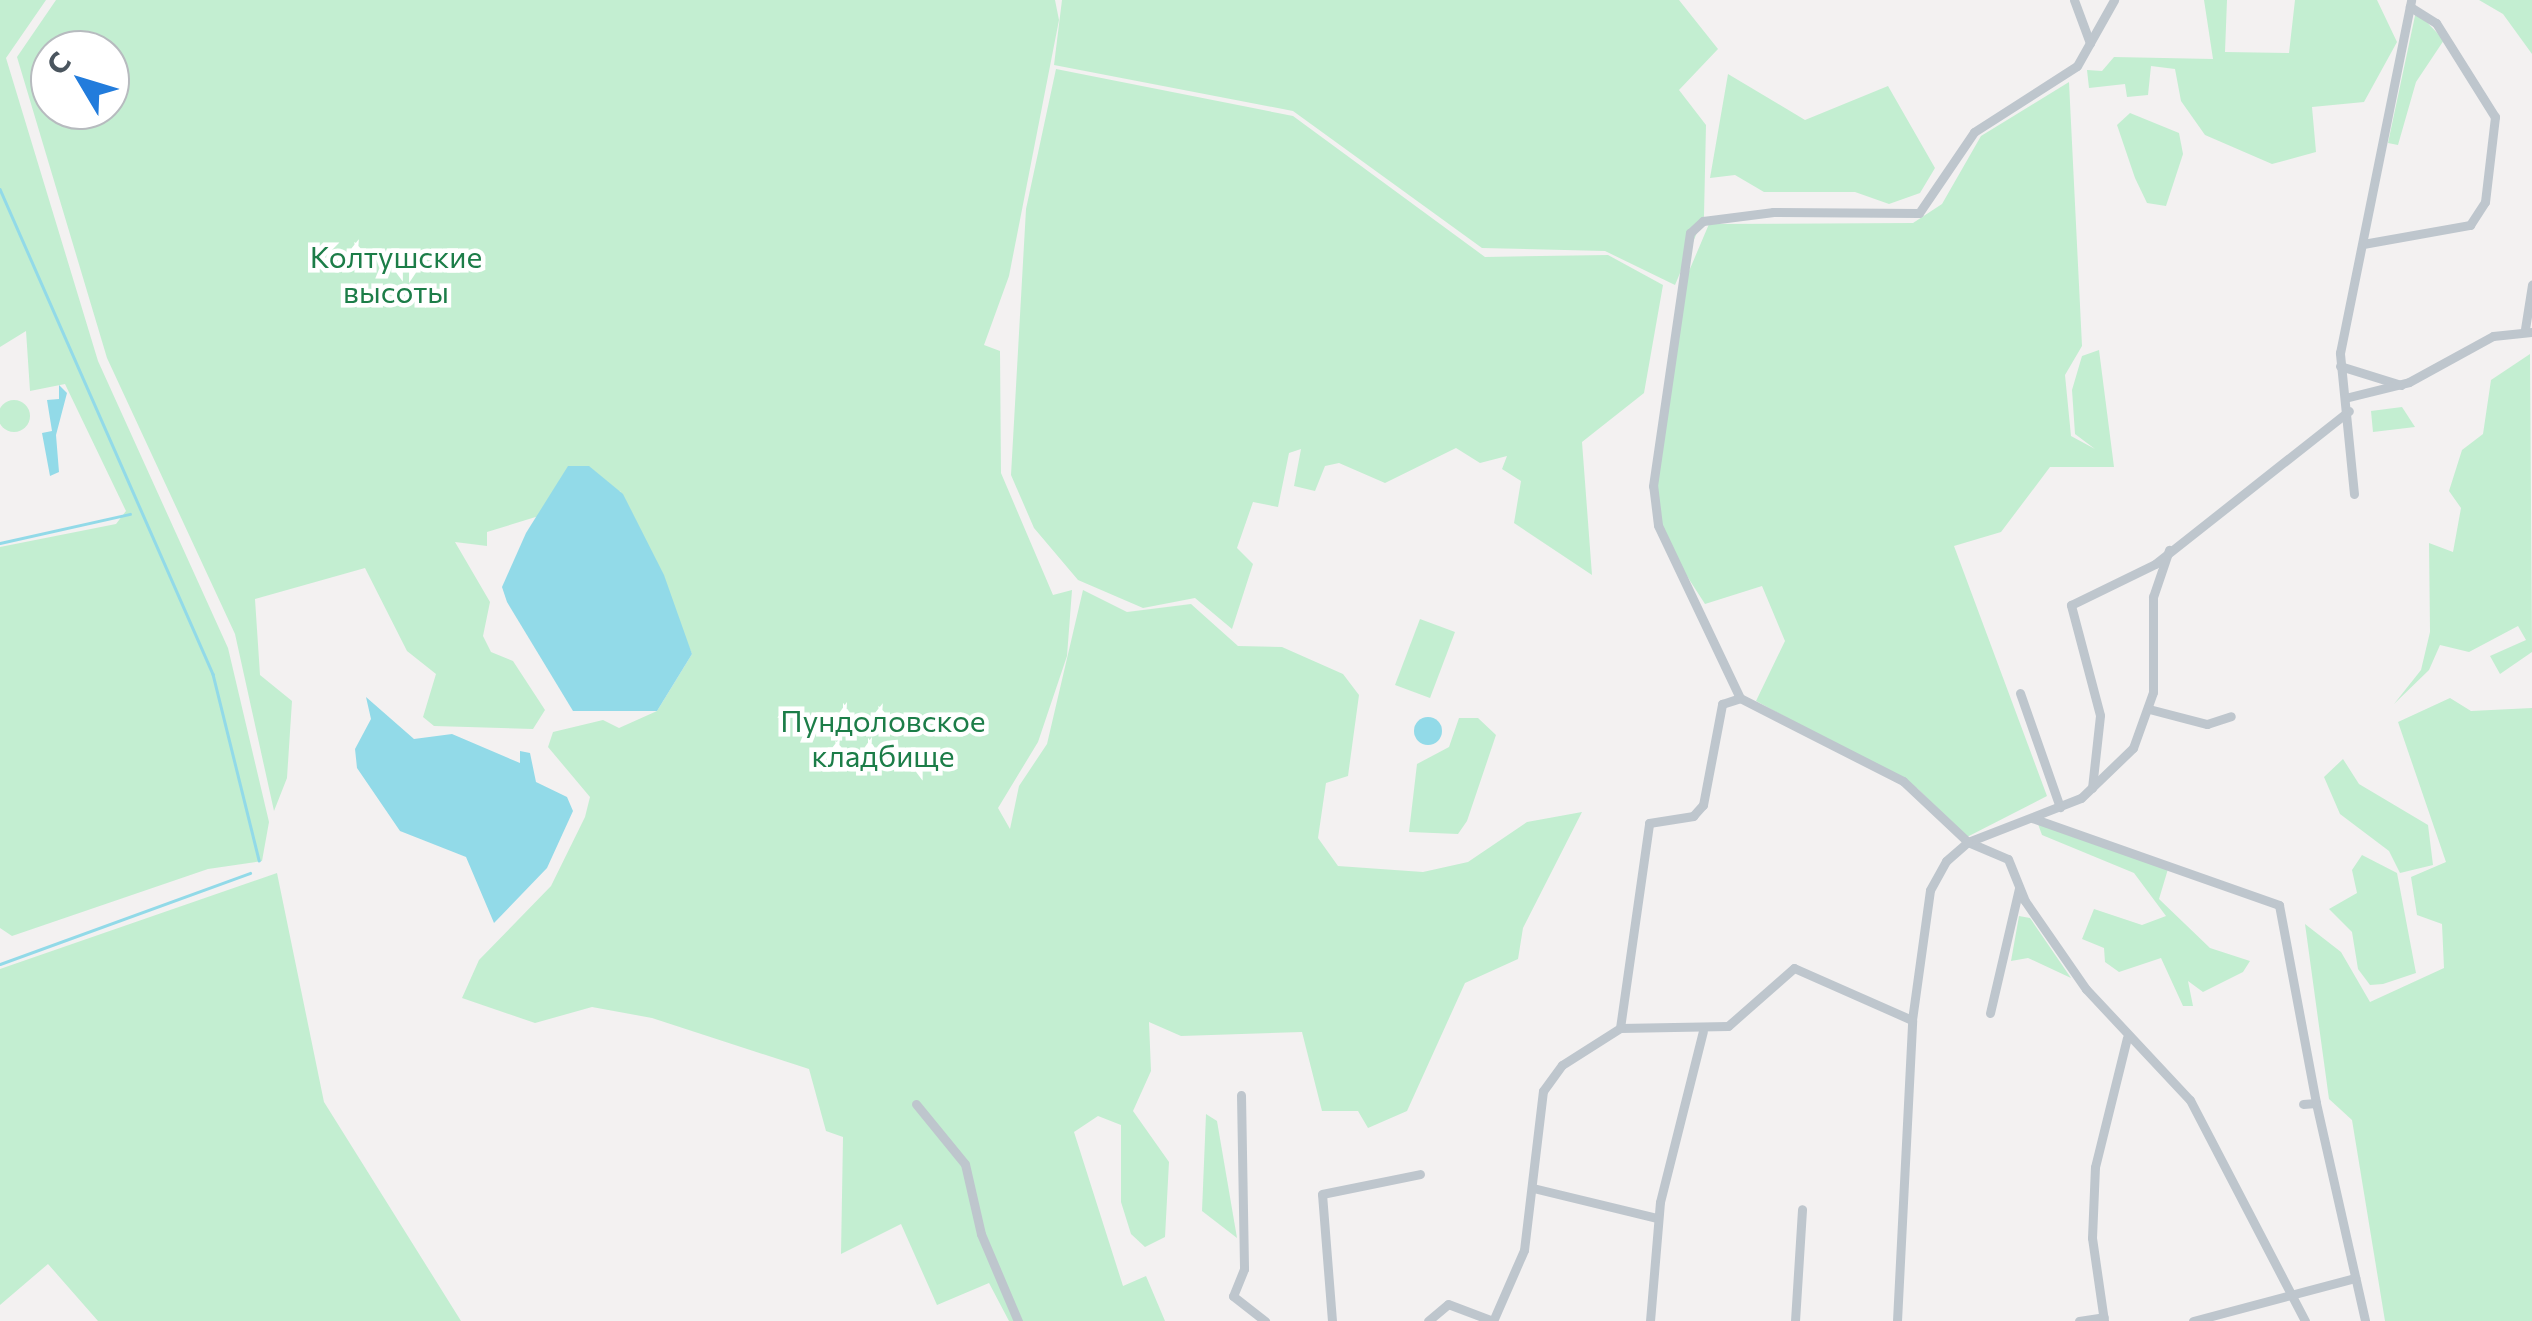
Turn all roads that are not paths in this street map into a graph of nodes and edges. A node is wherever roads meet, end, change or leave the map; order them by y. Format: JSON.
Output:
{"nodes":[{"id":1,"x":2074,"y":0,"type":"edge"},
{"id":2,"x":2114,"y":0,"type":"edge"},
{"id":3,"x":2410,"y":4,"type":"edge"},
{"id":4,"x":2090,"y":43,"type":"junction"},
{"id":5,"x":2363,"y":244,"type":"junction"},
{"id":6,"x":2532,"y":285,"type":"edge"},
{"id":7,"x":2528,"y":330,"type":"edge"},
{"id":8,"x":2340,"y":366,"type":"junction"},
{"id":9,"x":2401,"y":385,"type":"junction"},
{"id":10,"x":2345,"y":398,"type":"junction"},
{"id":11,"x":2349,"y":412,"type":"junction"},
{"id":12,"x":2354,"y":494,"type":"dead end"},
{"id":13,"x":2169,"y":550,"type":"junction"},
{"id":14,"x":2020,"y":693,"type":"dead end"},
{"id":15,"x":1740,"y":698,"type":"junction"},
{"id":16,"x":2149,"y":709,"type":"junction"},
{"id":17,"x":2231,"y":716,"type":"dead end"},
{"id":18,"x":2091,"y":790,"type":"junction"},
{"id":19,"x":2060,"y":808,"type":"junction"},
{"id":20,"x":2029,"y":818,"type":"junction"},
{"id":21,"x":1968,"y":842,"type":"junction"},
{"id":22,"x":2019,"y":886,"type":"junction"},
{"id":23,"x":1990,"y":1013,"type":"dead end"},
{"id":24,"x":1912,"y":1020,"type":"junction"},
{"id":25,"x":1620,"y":1028,"type":"junction"},
{"id":26,"x":1703,"y":1031,"type":"junction"},
{"id":27,"x":2128,"y":1038,"type":"junction"},
{"id":28,"x":1240,"y":1095,"type":"dead end"},
{"id":29,"x":916,"y":1104,"type":"dead end"},
{"id":30,"x":2303,"y":1104,"type":"dead end"},
{"id":31,"x":2316,"y":1104,"type":"junction"},
{"id":32,"x":1420,"y":1174,"type":"dead end"},
{"id":33,"x":1534,"y":1188,"type":"junction"},
{"id":34,"x":1802,"y":1209,"type":"dead end"},
{"id":35,"x":1657,"y":1218,"type":"junction"},
{"id":36,"x":2355,"y":1278,"type":"junction"},
{"id":37,"x":2294,"y":1296,"type":"junction"},
{"id":38,"x":2104,"y":1319,"type":"edge"},
{"id":39,"x":1018,"y":1321,"type":"edge"},
{"id":40,"x":1265,"y":1321,"type":"edge"},
{"id":41,"x":1332,"y":1321,"type":"edge"},
{"id":42,"x":1428,"y":1321,"type":"edge"},
{"id":43,"x":1493,"y":1321,"type":"edge"},
{"id":44,"x":1650,"y":1321,"type":"edge"},
{"id":45,"x":1795,"y":1321,"type":"edge"},
{"id":46,"x":1898,"y":1321,"type":"edge"},
{"id":47,"x":2079,"y":1321,"type":"edge"},
{"id":48,"x":2192,"y":1321,"type":"edge"},
{"id":49,"x":2306,"y":1321,"type":"edge"},
{"id":50,"x":2365,"y":1321,"type":"edge"}],
"edges":[{"from":1,"to":4,"type":"street"},
{"from":2,"to":4,"type":"street"},
{"from":3,"to":5,"type":"street"},
{"from":3,"to":5,"type":"street"},
{"from":4,"to":15,"type":"street"},
{"from":5,"to":8,"type":"street"},
{"from":6,"to":7,"type":"street"},
{"from":7,"to":9,"type":"street"},
{"from":8,"to":9,"type":"street"},
{"from":8,"to":10,"type":"street"},
{"from":9,"to":10,"type":"street"},
{"from":10,"to":11,"type":"street"},
{"from":11,"to":12,"type":"street"},
{"from":11,"to":13,"type":"street"},
{"from":13,"to":16,"type":"street"},
{"from":13,"to":18,"type":"street"},
{"from":14,"to":19,"type":"street"},
{"from":15,"to":21,"type":"street"},
{"from":15,"to":25,"type":"street"},
{"from":16,"to":17,"type":"street"},
{"from":16,"to":18,"type":"street"},
{"from":18,"to":19,"type":"street"},
{"from":19,"to":20,"type":"street"},
{"from":20,"to":21,"type":"street"},
{"from":20,"to":31,"type":"street"},
{"from":21,"to":22,"type":"street"},
{"from":21,"to":24,"type":"street"},
{"from":22,"to":23,"type":"street"},
{"from":22,"to":27,"type":"street"},
{"from":24,"to":26,"type":"street"},
{"from":24,"to":46,"type":"street"},
{"from":25,"to":26,"type":"street"},
{"from":25,"to":33,"type":"street"},
{"from":26,"to":35,"type":"street"},
{"from":27,"to":37,"type":"street"},
{"from":27,"to":38,"type":"street"},
{"from":28,"to":40,"type":"street"},
{"from":29,"to":39,"type":"street"},
{"from":30,"to":31,"type":"street"},
{"from":31,"to":36,"type":"street"},
{"from":32,"to":41,"type":"street"},
{"from":33,"to":35,"type":"street"},
{"from":33,"to":43,"type":"street"},
{"from":34,"to":45,"type":"street"},
{"from":35,"to":44,"type":"street"},
{"from":36,"to":37,"type":"street"},
{"from":36,"to":50,"type":"street"},
{"from":37,"to":48,"type":"street"},
{"from":37,"to":49,"type":"street"},
{"from":38,"to":47,"type":"street"},
{"from":42,"to":43,"type":"street"}]}
